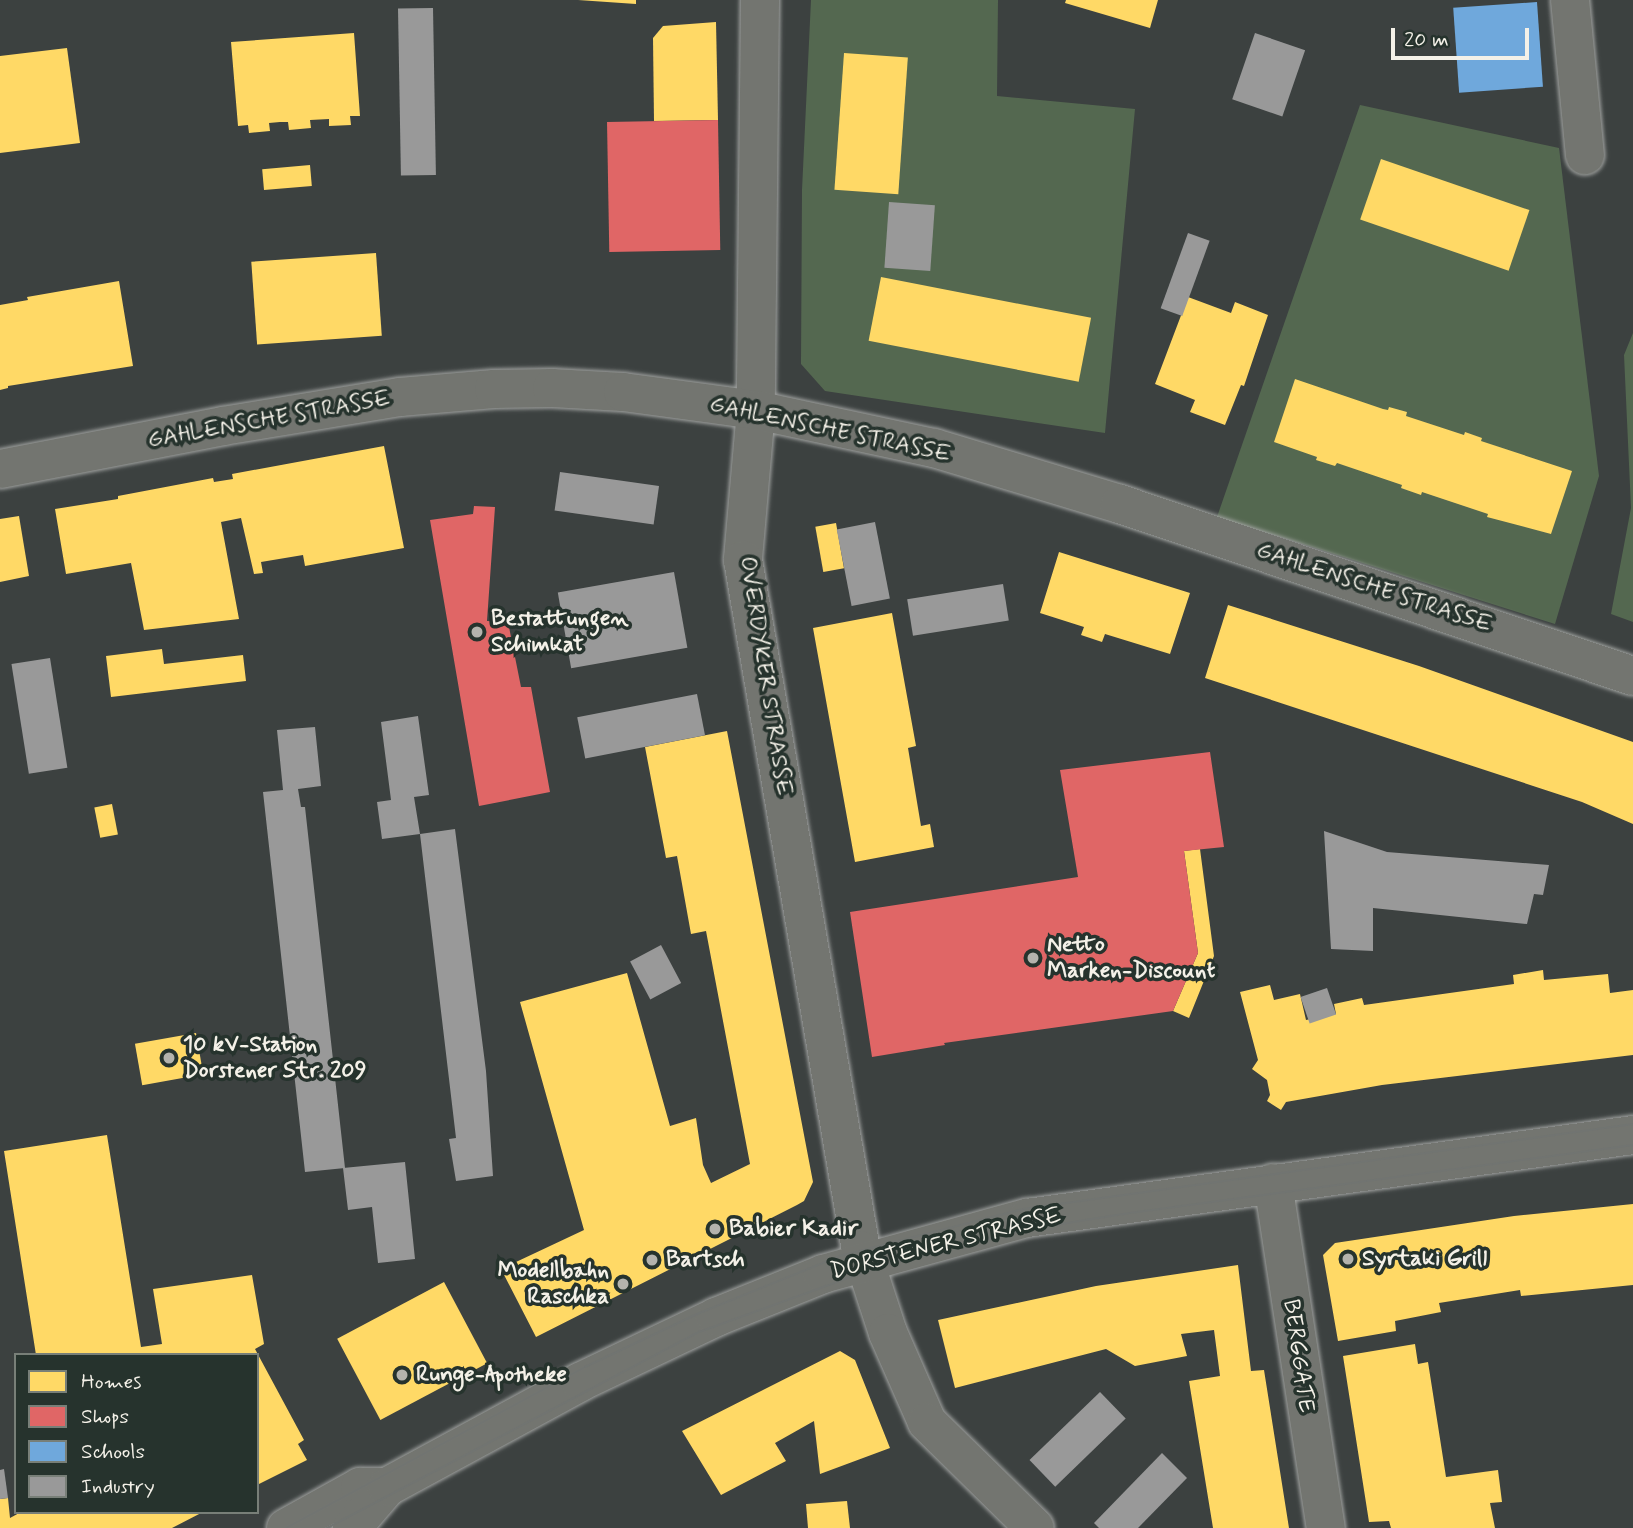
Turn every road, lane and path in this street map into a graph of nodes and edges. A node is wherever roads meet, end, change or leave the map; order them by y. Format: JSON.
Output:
{"nodes":[{"id":1,"x":760,"y":0,"type":"edge"},
{"id":2,"x":1570,"y":0,"type":"edge"},
{"id":3,"x":1585,"y":155,"type":"dead end"},
{"id":4,"x":756,"y":410,"type":"junction"},
{"id":5,"x":0,"y":469,"type":"edge"},
{"id":6,"x":1633,"y":676,"type":"edge"},
{"id":7,"x":1633,"y":1135,"type":"edge"},
{"id":8,"x":1273,"y":1183,"type":"junction"},
{"id":9,"x":864,"y":1262,"type":"junction"},
{"id":10,"x":387,"y":1487,"type":"junction"},
{"id":11,"x":286,"y":1528,"type":"edge"},
{"id":12,"x":352,"y":1528,"type":"edge"},
{"id":13,"x":1035,"y":1528,"type":"edge"},
{"id":14,"x":1325,"y":1528,"type":"edge"}],
"edges":[{"from":1,"to":4,"type":"street","name":"OVERDYKER STRASSE"},
{"from":2,"to":3,"type":"street"},
{"from":4,"to":5,"type":"street","name":"GAHLENSCHE STRASSE"},
{"from":4,"to":6,"type":"street","name":"GAHLENSCHE STRASSE"},
{"from":4,"to":9,"type":"street","name":"OVERDYKER STRASSE"},
{"from":7,"to":8,"type":"street","name":"DORSTENER STRASSE"},
{"from":8,"to":9,"type":"street","name":"DORSTENER STRASSE"},
{"from":8,"to":14,"type":"street","name":"BERGGATE"},
{"from":9,"to":10,"type":"street","name":"DORSTENER STRASSE"},
{"from":9,"to":13,"type":"street"},
{"from":10,"to":11,"type":"street","name":"DORSTENER STRASSE"},
{"from":10,"to":12,"type":"street","name":"DORSTENER STRASSE"}]}
